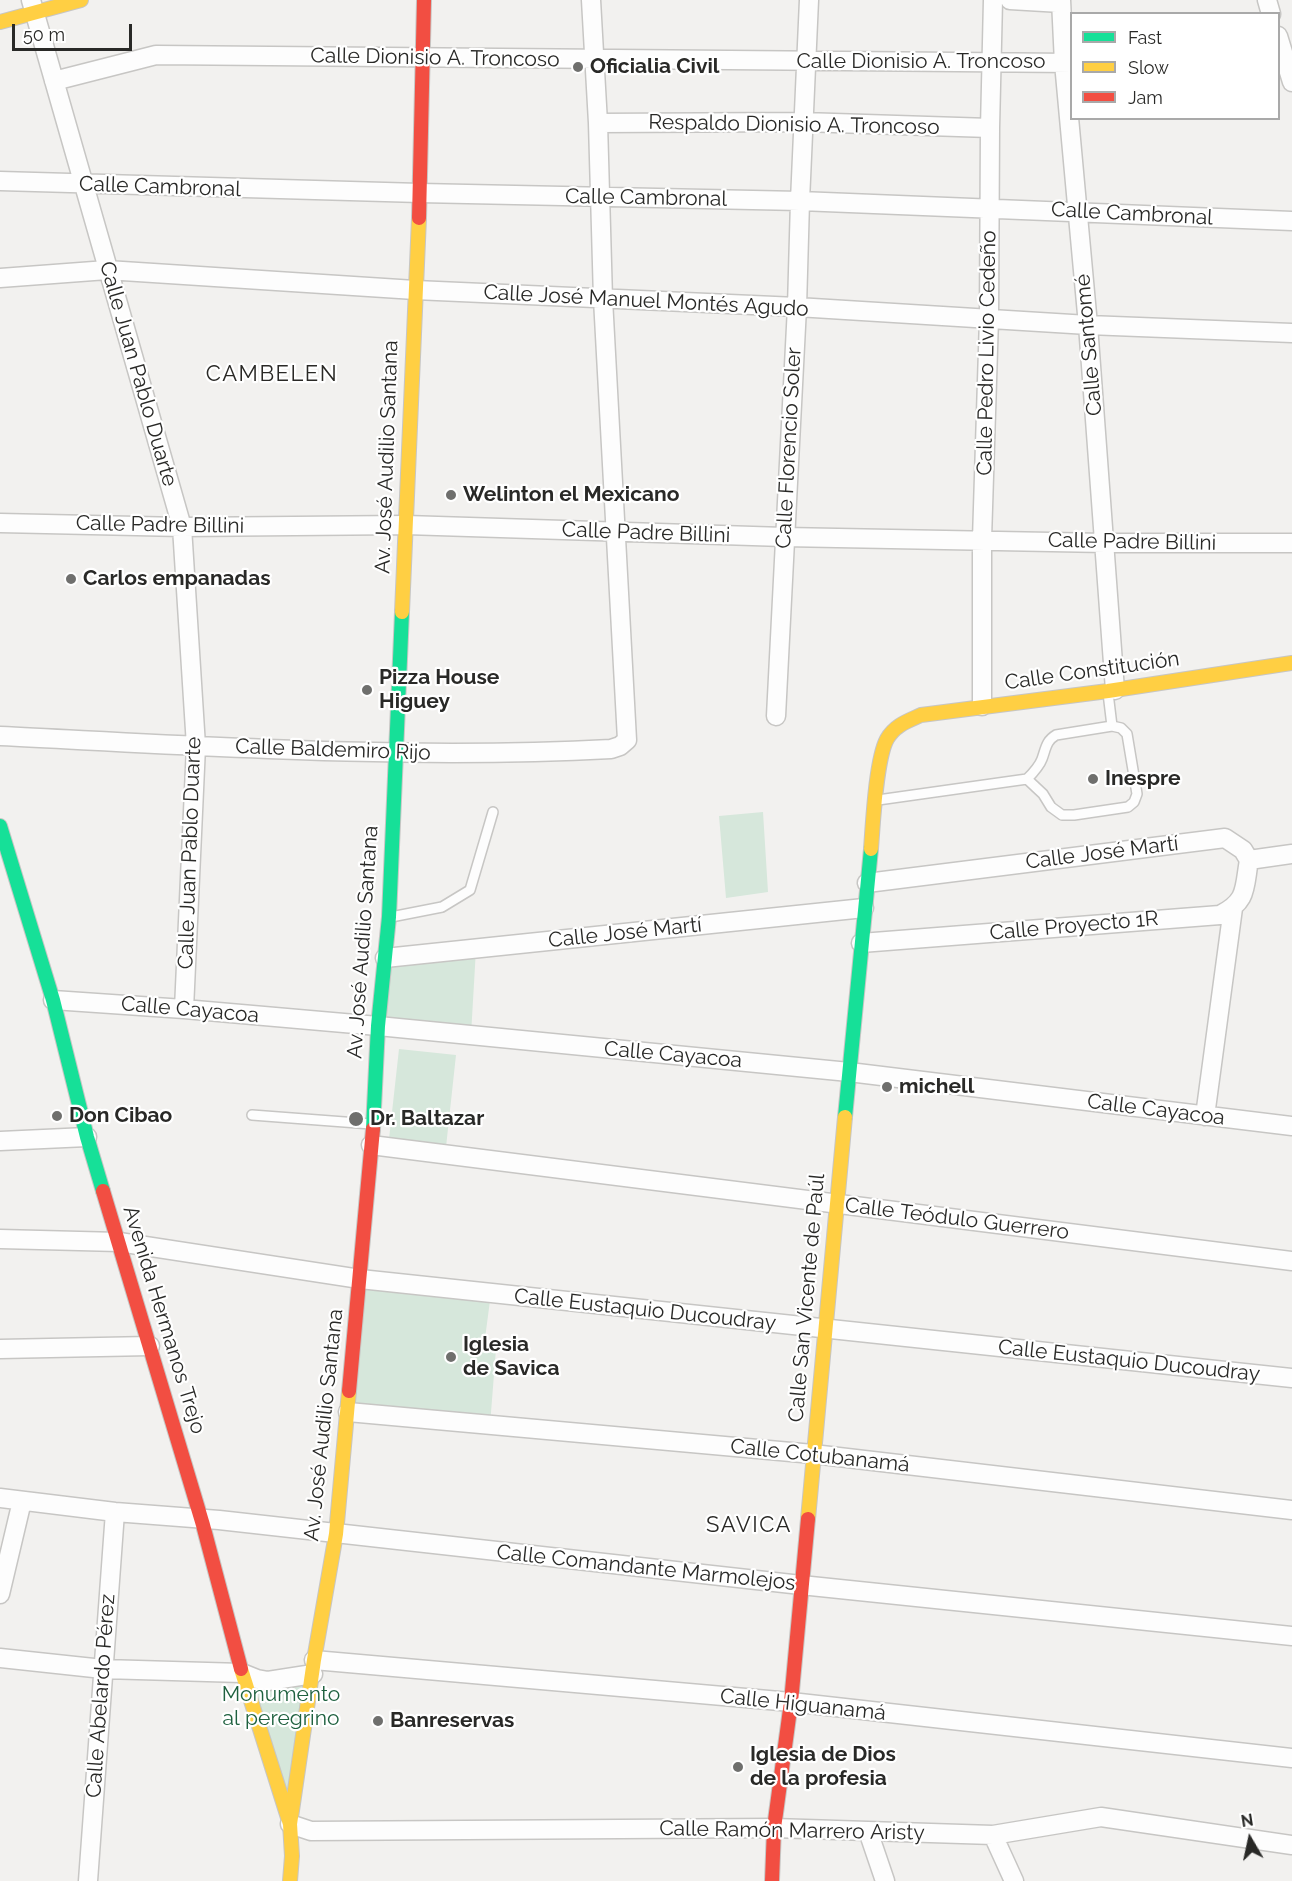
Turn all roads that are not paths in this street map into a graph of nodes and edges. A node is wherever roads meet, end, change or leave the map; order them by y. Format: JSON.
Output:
{"nodes":[{"id":1,"x":81,"y":0,"type":"edge"},
{"id":2,"x":424,"y":0,"type":"edge"},
{"id":3,"x":591,"y":0,"type":"edge"},
{"id":4,"x":809,"y":0,"type":"edge"},
{"id":5,"x":993,"y":0,"type":"edge"},
{"id":6,"x":1010,"y":0,"type":"edge"},
{"id":7,"x":1061,"y":1,"type":"edge"},
{"id":8,"x":32,"y":6,"type":"edge"},
{"id":9,"x":0,"y":22,"type":"edge"},
{"id":10,"x":1280,"y":42,"type":"edge"},
{"id":11,"x":423,"y":58,"type":"junction"},
{"id":12,"x":595,"y":60,"type":"junction"},
{"id":13,"x":992,"y":61,"type":"junction"},
{"id":14,"x":805,"y":62,"type":"junction"},
{"id":15,"x":1286,"y":62,"type":"edge"},
{"id":16,"x":1068,"y":63,"type":"edge"},
{"id":17,"x":54,"y":81,"type":"junction"},
{"id":18,"x":1292,"y":82,"type":"edge"},
{"id":19,"x":1070,"y":90,"type":"edge"},
{"id":20,"x":1072,"y":120,"type":"edge"},
{"id":21,"x":803,"y":122,"type":"junction"},
{"id":22,"x":598,"y":123,"type":"junction"},
{"id":23,"x":990,"y":128,"type":"junction"},
{"id":24,"x":0,"y":181,"type":"edge"},
{"id":25,"x":84,"y":185,"type":"junction"},
{"id":26,"x":420,"y":193,"type":"junction"},
{"id":27,"x":598,"y":196,"type":"junction"},
{"id":28,"x":800,"y":201,"type":"junction"},
{"id":29,"x":990,"y":208,"type":"junction"},
{"id":30,"x":1079,"y":212,"type":"junction"},
{"id":31,"x":1292,"y":221,"type":"edge"},
{"id":32,"x":107,"y":270,"type":"junction"},
{"id":33,"x":0,"y":278,"type":"edge"},
{"id":34,"x":415,"y":290,"type":"junction"},
{"id":35,"x":603,"y":299,"type":"junction"},
{"id":36,"x":797,"y":307,"type":"junction"},
{"id":37,"x":989,"y":318,"type":"junction"},
{"id":38,"x":1088,"y":325,"type":"junction"},
{"id":39,"x":1292,"y":333,"type":"edge"},
{"id":40,"x":0,"y":523,"type":"edge"},
{"id":41,"x":406,"y":525,"type":"junction"},
{"id":42,"x":182,"y":527,"type":"junction"},
{"id":43,"x":616,"y":533,"type":"junction"},
{"id":44,"x":784,"y":537,"type":"junction"},
{"id":45,"x":982,"y":540,"type":"junction"},
{"id":46,"x":1105,"y":543,"type":"junction"},
{"id":47,"x":1292,"y":543,"type":"edge"},
{"id":48,"x":1292,"y":663,"type":"edge"},
{"id":49,"x":1112,"y":690,"type":"junction"},
{"id":50,"x":982,"y":706,"type":"junction"},
{"id":51,"x":776,"y":716,"type":"dead end"},
{"id":52,"x":899,"y":725,"type":"joint"},
{"id":53,"x":1112,"y":726,"type":"junction"},
{"id":54,"x":0,"y":736,"type":"edge"},
{"id":55,"x":196,"y":746,"type":"junction"},
{"id":56,"x":395,"y":753,"type":"junction"},
{"id":57,"x":1028,"y":779,"type":"junction"},
{"id":58,"x":876,"y":800,"type":"junction"},
{"id":59,"x":493,"y":812,"type":"dead end"},
{"id":60,"x":0,"y":826,"type":"edge"},
{"id":61,"x":1292,"y":854,"type":"edge"},
{"id":62,"x":4,"y":855,"type":"edge"},
{"id":63,"x":1249,"y":860,"type":"junction"},
{"id":64,"x":867,"y":883,"type":"junction"},
{"id":65,"x":864,"y":908,"type":"junction"},
{"id":66,"x":1233,"y":908,"type":"junction"},
{"id":67,"x":389,"y":918,"type":"junction"},
{"id":68,"x":861,"y":944,"type":"junction"},
{"id":69,"x":385,"y":958,"type":"junction"},
{"id":70,"x":53,"y":1000,"type":"junction"},
{"id":71,"x":184,"y":1009,"type":"junction"},
{"id":72,"x":378,"y":1026,"type":"junction"},
{"id":73,"x":849,"y":1072,"type":"junction"},
{"id":74,"x":252,"y":1116,"type":"dead end"},
{"id":75,"x":1205,"y":1116,"type":"junction"},
{"id":76,"x":373,"y":1124,"type":"junction"},
{"id":77,"x":1292,"y":1126,"type":"edge"},
{"id":78,"x":87,"y":1137,"type":"junction"},
{"id":79,"x":0,"y":1141,"type":"edge"},
{"id":80,"x":371,"y":1145,"type":"junction"},
{"id":81,"x":836,"y":1204,"type":"junction"},
{"id":82,"x":0,"y":1239,"type":"edge"},
{"id":83,"x":119,"y":1242,"type":"junction"},
{"id":84,"x":1292,"y":1261,"type":"edge"},
{"id":85,"x":360,"y":1279,"type":"junction"},
{"id":86,"x":825,"y":1330,"type":"junction"},
{"id":87,"x":150,"y":1346,"type":"junction"},
{"id":88,"x":0,"y":1349,"type":"edge"},
{"id":89,"x":1292,"y":1378,"type":"edge"},
{"id":90,"x":348,"y":1412,"type":"junction"},
{"id":91,"x":813,"y":1454,"type":"junction"},
{"id":92,"x":0,"y":1498,"type":"edge"},
{"id":93,"x":22,"y":1501,"type":"junction"},
{"id":94,"x":1292,"y":1510,"type":"edge"},
{"id":95,"x":115,"y":1512,"type":"junction"},
{"id":96,"x":200,"y":1518,"type":"junction"},
{"id":97,"x":336,"y":1534,"type":"junction"},
{"id":98,"x":801,"y":1585,"type":"junction"},
{"id":99,"x":0,"y":1594,"type":"edge"},
{"id":100,"x":1292,"y":1636,"type":"edge"},
{"id":101,"x":0,"y":1658,"type":"edge"},
{"id":102,"x":314,"y":1667,"type":"junction"},
{"id":103,"x":103,"y":1670,"type":"junction"},
{"id":104,"x":242,"y":1672,"type":"junction"},
{"id":105,"x":791,"y":1702,"type":"junction"},
{"id":106,"x":1292,"y":1758,"type":"edge"},
{"id":107,"x":290,"y":1824,"type":"junction"},
{"id":108,"x":774,"y":1828,"type":"junction"},
{"id":109,"x":868,"y":1832,"type":"junction"},
{"id":110,"x":993,"y":1835,"type":"junction"},
{"id":111,"x":1291,"y":1847,"type":"edge"},
{"id":112,"x":88,"y":1881,"type":"edge"},
{"id":113,"x":279,"y":1881,"type":"edge"},
{"id":114,"x":290,"y":1881,"type":"edge"},
{"id":115,"x":772,"y":1881,"type":"edge"},
{"id":116,"x":885,"y":1881,"type":"edge"},
{"id":117,"x":1014,"y":1881,"type":"edge"}],
"edges":[{"from":1,"to":8,"type":"main road"},
{"from":2,"to":11,"type":"main road","name":"Av. José Audilio Santana"},
{"from":3,"to":12,"type":"street"},
{"from":4,"to":14,"type":"street","name":"Calle Florencio Soler"},
{"from":5,"to":13,"type":"street","name":"Calle Pedro Livio Cedeño"},
{"from":6,"to":7,"type":"street"},
{"from":7,"to":16,"type":"street","name":"Calle Santomé"},
{"from":8,"to":9,"type":"main road"},
{"from":8,"to":17,"type":"street","name":"Calle Juan Pablo Duarte"},
{"from":10,"to":15,"type":"street"},
{"from":11,"to":12,"type":"street","name":"Calle Dionisio A. Troncoso"},
{"from":11,"to":17,"type":"street","name":"Calle Dionisio A. Troncoso"},
{"from":11,"to":26,"type":"main road","name":"Av. José Audilio Santana"},
{"from":12,"to":14,"type":"street","name":"Calle Dionisio A. Troncoso"},
{"from":12,"to":22,"type":"street"},
{"from":13,"to":14,"type":"street","name":"Calle Dionisio A. Troncoso"},
{"from":13,"to":16,"type":"street","name":"Calle Dionisio A. Troncoso"},
{"from":13,"to":23,"type":"street","name":"Calle Pedro Livio Cedeño"},
{"from":14,"to":21,"type":"street","name":"Calle Florencio Soler"},
{"from":15,"to":18,"type":"street"},
{"from":16,"to":19,"type":"street","name":"Calle Santomé"},
{"from":17,"to":25,"type":"street","name":"Calle Juan Pablo Duarte"},
{"from":20,"to":30,"type":"street","name":"Calle Santomé"},
{"from":21,"to":22,"type":"street","name":"Respaldo Dionisio A. Troncoso"},
{"from":21,"to":23,"type":"street","name":"Respaldo Dionisio A. Troncoso"},
{"from":21,"to":28,"type":"street","name":"Calle Florencio Soler"},
{"from":22,"to":27,"type":"street"},
{"from":23,"to":29,"type":"street","name":"Calle Pedro Livio Cedeño"},
{"from":24,"to":25,"type":"street","name":"Calle Cambronal"},
{"from":25,"to":26,"type":"street","name":"Calle Cambronal"},
{"from":25,"to":32,"type":"street","name":"Calle Juan Pablo Duarte"},
{"from":26,"to":27,"type":"street","name":"Calle Cambronal"},
{"from":26,"to":34,"type":"main road","name":"Av. José Audilio Santana"},
{"from":27,"to":28,"type":"street","name":"Calle Cambronal"},
{"from":27,"to":35,"type":"street"},
{"from":28,"to":29,"type":"street","name":"Calle Cambronal"},
{"from":28,"to":36,"type":"street","name":"Calle Florencio Soler"},
{"from":29,"to":30,"type":"street","name":"Calle Cambronal"},
{"from":29,"to":37,"type":"street","name":"Calle Pedro Livio Cedeño"},
{"from":30,"to":31,"type":"street","name":"Calle Cambronal"},
{"from":30,"to":38,"type":"street","name":"Calle Santomé"},
{"from":32,"to":33,"type":"street","name":"Calle José Manuel Montés Agudo"},
{"from":32,"to":34,"type":"street","name":"Calle José Manuel Montés Agudo"},
{"from":32,"to":42,"type":"street","name":"Calle Juan Pablo Duarte"},
{"from":34,"to":35,"type":"street","name":"Calle José Manuel Montés Agudo"},
{"from":34,"to":41,"type":"main road","name":"Av. José Audilio Santana"},
{"from":35,"to":36,"type":"street","name":"Calle José Manuel Montés Agudo"},
{"from":35,"to":43,"type":"street"},
{"from":36,"to":37,"type":"street","name":"Calle José Manuel Montés Agudo"},
{"from":36,"to":44,"type":"street","name":"Calle Florencio Soler"},
{"from":37,"to":38,"type":"street","name":"Calle José Manuel Montés Agudo"},
{"from":37,"to":45,"type":"street","name":"Calle Pedro Livio Cedeño"},
{"from":38,"to":39,"type":"street","name":"Calle José Manuel Montés Agudo"},
{"from":38,"to":46,"type":"street","name":"Calle Santomé"},
{"from":40,"to":42,"type":"street","name":"Calle Padre Billini"},
{"from":41,"to":42,"type":"street","name":"Calle Padre Billini"},
{"from":41,"to":43,"type":"street","name":"Calle Padre Billini"},
{"from":41,"to":56,"type":"main road","name":"Av. José Audilio Santana"},
{"from":42,"to":55,"type":"street","name":"Calle Juan Pablo Duarte"},
{"from":43,"to":44,"type":"street","name":"Calle Padre Billini"},
{"from":43,"to":56,"type":"street","name":"Calle Baldemiro Rijo"},
{"from":44,"to":45,"type":"street","name":"Calle Padre Billini"},
{"from":44,"to":51,"type":"street","name":"Calle Florencio Soler"},
{"from":45,"to":46,"type":"street","name":"Calle Padre Billini"},
{"from":45,"to":50,"type":"street","name":"Calle Pedro Livio Cedeño"},
{"from":46,"to":47,"type":"street","name":"Calle Padre Billini"},
{"from":46,"to":49,"type":"street","name":"Calle Santomé"},
{"from":48,"to":49,"type":"main road","name":"Calle Constitución"},
{"from":49,"to":50,"type":"main road","name":"Calle Constitución"},
{"from":49,"to":53,"type":"lane"},
{"from":50,"to":52,"type":"main road","name":"Calle Constitución"},
{"from":52,"to":58,"type":"main road","name":"Calle San Vicente de Paúl"},
{"from":53,"to":57,"type":"lane"},
{"from":53,"to":57,"type":"lane"},
{"from":54,"to":55,"type":"street","name":"Calle Baldemiro Rijo"},
{"from":55,"to":56,"type":"street","name":"Calle Baldemiro Rijo"},
{"from":55,"to":71,"type":"street","name":"Calle Juan Pablo Duarte"},
{"from":56,"to":67,"type":"main road","name":"Av. José Audilio Santana"},
{"from":57,"to":58,"type":"lane"},
{"from":58,"to":64,"type":"main road","name":"Calle San Vicente de Paúl"},
{"from":59,"to":67,"type":"lane"},
{"from":60,"to":62,"type":"main road","name":"Avenida Hermanos Trejo"},
{"from":61,"to":63,"type":"street"},
{"from":62,"to":70,"type":"main road","name":"Avenida Hermanos Trejo"},
{"from":63,"to":64,"type":"street","name":"Calle José Martí"},
{"from":63,"to":66,"type":"street"},
{"from":64,"to":65,"type":"main road","name":"Calle San Vicente de Paúl"},
{"from":65,"to":68,"type":"main road","name":"Calle San Vicente de Paúl"},
{"from":65,"to":69,"type":"street","name":"Calle José Martí"},
{"from":66,"to":68,"type":"street","name":"Calle Proyecto 1R"},
{"from":66,"to":75,"type":"street"},
{"from":67,"to":69,"type":"main road","name":"Av. José Audilio Santana"},
{"from":68,"to":73,"type":"main road","name":"Calle San Vicente de Paúl"},
{"from":69,"to":72,"type":"main road","name":"Av. José Audilio Santana"},
{"from":70,"to":71,"type":"street","name":"Calle Cayacoa"},
{"from":70,"to":78,"type":"main road","name":"Avenida Hermanos Trejo"},
{"from":71,"to":72,"type":"street","name":"Calle Cayacoa"},
{"from":72,"to":73,"type":"street","name":"Calle Cayacoa"},
{"from":72,"to":76,"type":"main road","name":"Av. José Audilio Santana"},
{"from":73,"to":75,"type":"street","name":"Calle Cayacoa"},
{"from":73,"to":81,"type":"main road","name":"Calle San Vicente de Paúl"},
{"from":74,"to":76,"type":"lane"},
{"from":75,"to":77,"type":"street","name":"Calle Cayacoa"},
{"from":76,"to":80,"type":"main road","name":"Av. José Audilio Santana"},
{"from":78,"to":79,"type":"street"},
{"from":78,"to":83,"type":"main road","name":"Avenida Hermanos Trejo"},
{"from":80,"to":81,"type":"street","name":"Calle Teódulo Guerrero"},
{"from":80,"to":85,"type":"main road","name":"Av. José Audilio Santana"},
{"from":81,"to":84,"type":"street","name":"Calle Teódulo Guerrero"},
{"from":81,"to":86,"type":"main road","name":"Calle San Vicente de Paúl"},
{"from":82,"to":83,"type":"street","name":"Calle Eustaquio Ducoudray"},
{"from":83,"to":85,"type":"street","name":"Calle Eustaquio Ducoudray"},
{"from":83,"to":87,"type":"main road","name":"Avenida Hermanos Trejo"},
{"from":85,"to":86,"type":"street","name":"Calle Eustaquio Ducoudray"},
{"from":85,"to":90,"type":"main road","name":"Av. José Audilio Santana"},
{"from":86,"to":89,"type":"street","name":"Calle Eustaquio Ducoudray"},
{"from":86,"to":91,"type":"main road","name":"Calle San Vicente de Paúl"},
{"from":87,"to":88,"type":"street"},
{"from":87,"to":96,"type":"main road","name":"Avenida Hermanos Trejo"},
{"from":90,"to":91,"type":"street","name":"Calle Cotubanamá"},
{"from":90,"to":97,"type":"main road","name":"Av. José Audilio Santana"},
{"from":91,"to":94,"type":"street","name":"Calle Cotubanamá"},
{"from":91,"to":98,"type":"main road","name":"Calle San Vicente de Paúl"},
{"from":92,"to":93,"type":"street","name":"Calle Comandante Marmolejos"},
{"from":93,"to":95,"type":"street","name":"Calle Comandante Marmolejos"},
{"from":93,"to":99,"type":"street"},
{"from":95,"to":96,"type":"street","name":"Calle Comandante Marmolejos"},
{"from":95,"to":103,"type":"street","name":"Calle Abelardo Pérez"},
{"from":96,"to":97,"type":"street","name":"Calle Comandante Marmolejos"},
{"from":96,"to":104,"type":"main road","name":"Avenida Hermanos Trejo"},
{"from":97,"to":98,"type":"street","name":"Calle Comandante Marmolejos"},
{"from":97,"to":102,"type":"main road","name":"Av. José Audilio Santana"},
{"from":98,"to":100,"type":"street","name":"Calle Comandante Marmolejos"},
{"from":98,"to":105,"type":"main road","name":"Calle San Vicente de Paúl"},
{"from":101,"to":103,"type":"street","name":"Calle Higuanamá"},
{"from":102,"to":104,"type":"street","name":"Calle Higuanamá"},
{"from":102,"to":105,"type":"street","name":"Calle Higuanamá"},
{"from":102,"to":107,"type":"main road","name":"Av. José Audilio Santana"},
{"from":103,"to":104,"type":"street","name":"Calle Higuanamá"},
{"from":103,"to":112,"type":"street","name":"Calle Abelardo Pérez"},
{"from":104,"to":107,"type":"main road","name":"Avenida Hermanos Trejo"},
{"from":105,"to":106,"type":"street","name":"Calle Higuanamá"},
{"from":105,"to":108,"type":"main road","name":"Calle San Vicente de Paúl"},
{"from":107,"to":108,"type":"street","name":"Calle Ramón Marrero Aristy"},
{"from":107,"to":113,"type":"main road"},
{"from":107,"to":114,"type":"main road","name":"Av. José Audilio Santana"},
{"from":108,"to":109,"type":"street","name":"Calle Ramón Marrero Aristy"},
{"from":108,"to":115,"type":"main road","name":"Calle San Vicente de Paúl"},
{"from":109,"to":110,"type":"street","name":"Calle Ramón Marrero Aristy"},
{"from":109,"to":116,"type":"street"},
{"from":110,"to":111,"type":"street","name":"Calle Ramón Marrero Aristy"},
{"from":110,"to":117,"type":"street"}]}
